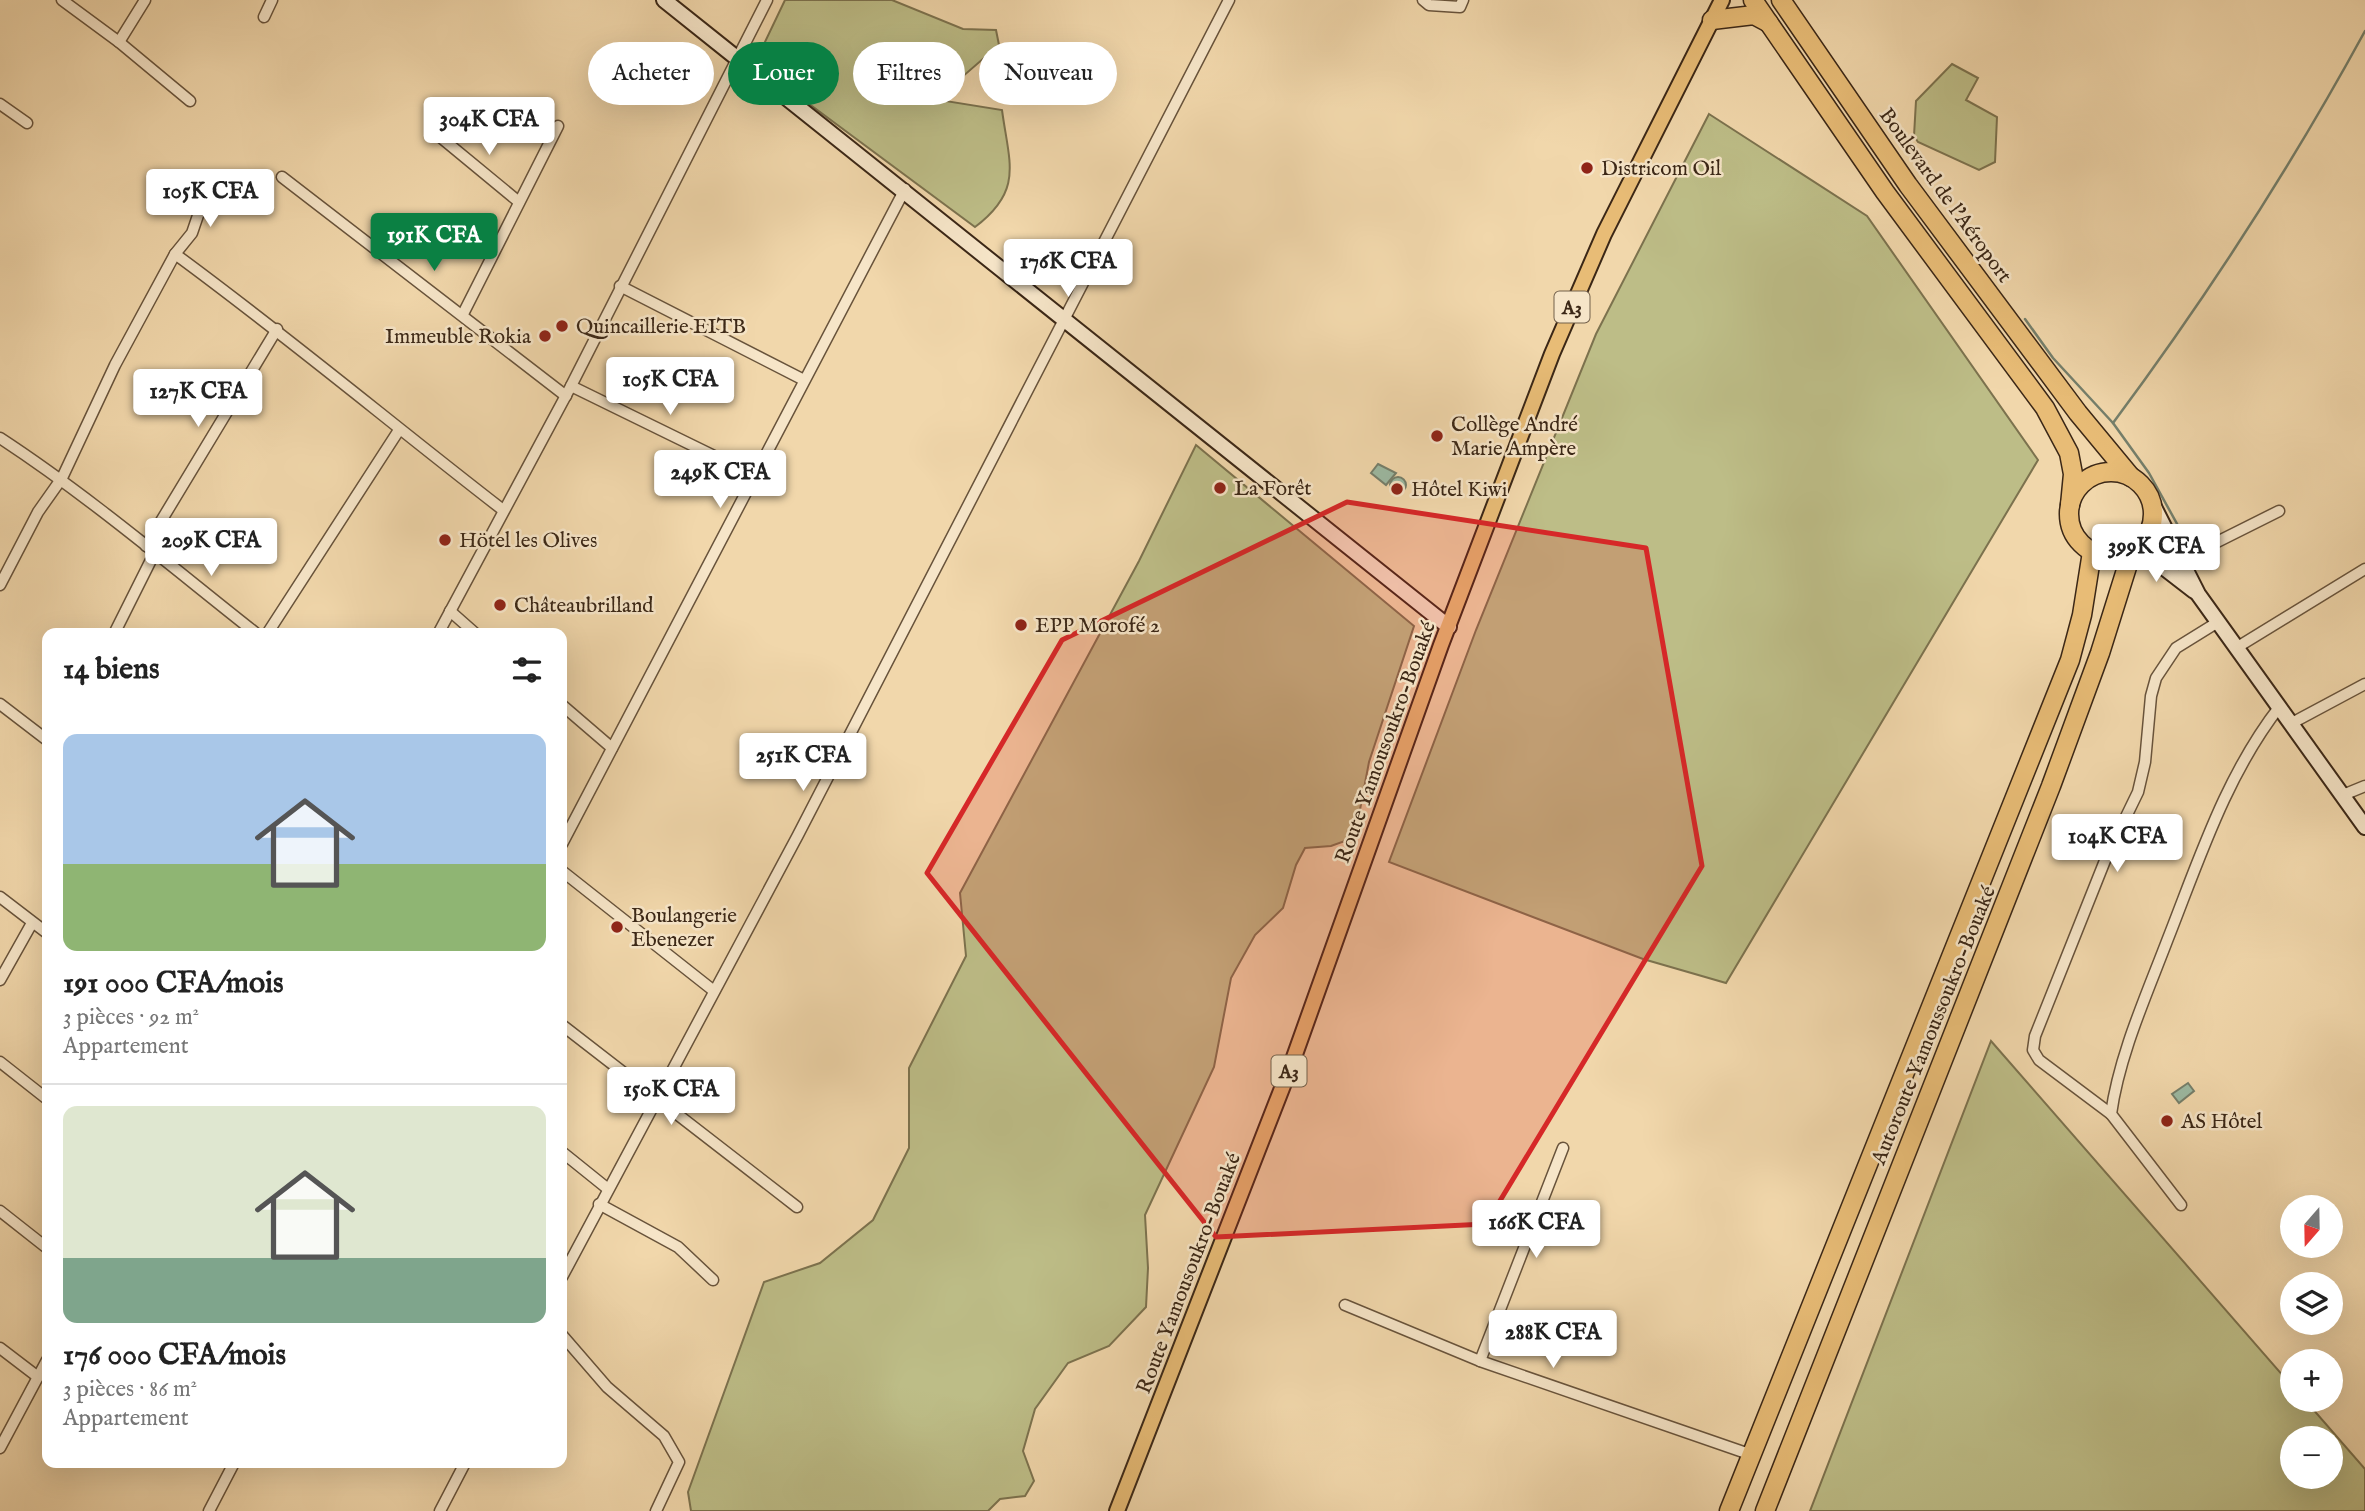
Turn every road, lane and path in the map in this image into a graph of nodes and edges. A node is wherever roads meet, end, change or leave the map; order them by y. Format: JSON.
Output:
{"nodes":[{"id":1,"x":62,"y":0,"type":"edge"},
{"id":2,"x":145,"y":0,"type":"edge"},
{"id":3,"x":272,"y":0,"type":"edge"},
{"id":4,"x":664,"y":0,"type":"edge"},
{"id":5,"x":767,"y":0,"type":"edge"},
{"id":6,"x":1229,"y":0,"type":"edge"},
{"id":7,"x":1423,"y":0,"type":"edge"},
{"id":8,"x":1463,"y":0,"type":"edge"},
{"id":9,"x":1722,"y":0,"type":"edge"},
{"id":10,"x":1753,"y":0,"type":"edge"},
{"id":11,"x":1784,"y":2,"type":"edge"},
{"id":12,"x":264,"y":17,"type":"dead end"},
{"id":13,"x":1712,"y":20,"type":"junction"},
{"id":14,"x":1771,"y":25,"type":"junction"},
{"id":15,"x":119,"y":42,"type":"junction"},
{"id":16,"x":745,"y":42,"type":"edge"},
{"id":17,"x":728,"y":51,"type":"edge"},
{"id":18,"x":728,"y":76,"type":"edge"},
{"id":19,"x":190,"y":101,"type":"dead end"},
{"id":20,"x":0,"y":104,"type":"edge"},
{"id":21,"x":797,"y":105,"type":"edge"},
{"id":22,"x":27,"y":123,"type":"dead end"},
{"id":23,"x":558,"y":126,"type":"dead end"},
{"id":24,"x":439,"y":136,"type":"dead end"},
{"id":25,"x":282,"y":177,"type":"dead end"},
{"id":26,"x":209,"y":184,"type":"dead end"},
{"id":27,"x":905,"y":189,"type":"junction"},
{"id":28,"x":519,"y":202,"type":"junction"},
{"id":29,"x":175,"y":254,"type":"junction"},
{"id":30,"x":620,"y":286,"type":"junction"},
{"id":31,"x":463,"y":314,"type":"junction"},
{"id":32,"x":1066,"y":319,"type":"junction"},
{"id":33,"x":277,"y":329,"type":"junction"},
{"id":34,"x":804,"y":380,"type":"junction"},
{"id":35,"x":571,"y":386,"type":"junction"},
{"id":36,"x":566,"y":396,"type":"junction"},
{"id":37,"x":399,"y":430,"type":"junction"},
{"id":38,"x":0,"y":438,"type":"edge"},
{"id":39,"x":755,"y":475,"type":"junction"},
{"id":40,"x":2131,"y":477,"type":"junction"},
{"id":41,"x":62,"y":478,"type":"junction"},
{"id":42,"x":2152,"y":503,"type":"junction"},
{"id":43,"x":2070,"y":505,"type":"junction"},
{"id":44,"x":503,"y":510,"type":"junction"},
{"id":45,"x":2279,"y":511,"type":"dead end"},
{"id":46,"x":146,"y":545,"type":"junction"},
{"id":47,"x":2134,"y":549,"type":"junction"},
{"id":48,"x":2092,"y":552,"type":"junction"},
{"id":49,"x":154,"y":554,"type":"junction"},
{"id":50,"x":2181,"y":560,"type":"junction"},
{"id":51,"x":2365,"y":569,"type":"edge"},
{"id":52,"x":0,"y":585,"type":"edge"},
{"id":53,"x":2198,"y":594,"type":"junction"},
{"id":54,"x":450,"y":611,"type":"junction"},
{"id":55,"x":2218,"y":622,"type":"junction"},
{"id":56,"x":1449,"y":627,"type":"junction"},
{"id":57,"x":117,"y":628,"type":"edge"},
{"id":58,"x":249,"y":628,"type":"edge"},
{"id":59,"x":271,"y":628,"type":"edge"},
{"id":60,"x":441,"y":628,"type":"edge"},
{"id":61,"x":469,"y":628,"type":"edge"},
{"id":62,"x":2236,"y":648,"type":"junction"},
{"id":63,"x":2365,"y":684,"type":"edge"},
{"id":64,"x":0,"y":704,"type":"edge"},
{"id":65,"x":2280,"y":706,"type":"junction"},
{"id":66,"x":567,"y":709,"type":"edge"},
{"id":67,"x":2292,"y":723,"type":"junction"},
{"id":68,"x":42,"y":736,"type":"edge"},
{"id":69,"x":612,"y":748,"type":"junction"},
{"id":70,"x":2365,"y":786,"type":"edge"},
{"id":71,"x":2343,"y":795,"type":"junction"},
{"id":72,"x":2365,"y":828,"type":"edge"},
{"id":73,"x":567,"y":834,"type":"edge"},
{"id":74,"x":567,"y":875,"type":"edge"},
{"id":75,"x":0,"y":897,"type":"edge"},
{"id":76,"x":32,"y":923,"type":"junction"},
{"id":77,"x":42,"y":930,"type":"edge"},
{"id":78,"x":0,"y":980,"type":"edge"},
{"id":79,"x":714,"y":991,"type":"junction"},
{"id":80,"x":567,"y":1029,"type":"edge"},
{"id":81,"x":0,"y":1062,"type":"edge"},
{"id":82,"x":42,"y":1095,"type":"edge"},
{"id":83,"x":658,"y":1097,"type":"junction"},
{"id":84,"x":2110,"y":1114,"type":"junction"},
{"id":85,"x":1563,"y":1148,"type":"dead end"},
{"id":86,"x":567,"y":1156,"type":"edge"},
{"id":87,"x":608,"y":1189,"type":"junction"},
{"id":88,"x":599,"y":1204,"type":"junction"},
{"id":89,"x":2181,"y":1205,"type":"dead end"},
{"id":90,"x":797,"y":1207,"type":"dead end"},
{"id":91,"x":0,"y":1211,"type":"edge"},
{"id":92,"x":42,"y":1244,"type":"edge"},
{"id":93,"x":567,"y":1267,"type":"edge"},
{"id":94,"x":713,"y":1280,"type":"dead end"},
{"id":95,"x":1345,"y":1305,"type":"dead end"},
{"id":96,"x":567,"y":1341,"type":"edge"},
{"id":97,"x":0,"y":1348,"type":"edge"},
{"id":98,"x":1480,"y":1361,"type":"junction"},
{"id":99,"x":42,"y":1369,"type":"edge"},
{"id":100,"x":38,"y":1377,"type":"junction"},
{"id":101,"x":0,"y":1448,"type":"edge"},
{"id":102,"x":1752,"y":1455,"type":"junction"},
{"id":103,"x":231,"y":1468,"type":"edge"},
{"id":104,"x":462,"y":1468,"type":"edge"},
{"id":105,"x":209,"y":1511,"type":"edge"},
{"id":106,"x":440,"y":1511,"type":"edge"},
{"id":107,"x":656,"y":1511,"type":"edge"},
{"id":108,"x":1117,"y":1511,"type":"edge"},
{"id":109,"x":1730,"y":1511,"type":"edge"},
{"id":110,"x":1765,"y":1511,"type":"edge"}],
"edges":[{"from":1,"to":15,"type":"street"},
{"from":2,"to":15,"type":"street"},
{"from":3,"to":12,"type":"street"},
{"from":4,"to":17,"type":"street"},
{"from":5,"to":16,"type":"street"},
{"from":6,"to":32,"type":"street"},
{"from":7,"to":8,"type":"street"},
{"from":9,"to":13,"type":"main road","name":"Route Yamousoukro-Bouaké","number":"A3"},
{"from":10,"to":14,"type":"highway"},
{"from":11,"to":40,"type":"highway","name":"Boulevard de l'Aéroport"},
{"from":13,"to":14,"type":"highway"},
{"from":13,"to":56,"type":"main road","name":"Route Yamousoukro-Bouaké","number":"A3"},
{"from":14,"to":43,"type":"highway"},
{"from":15,"to":19,"type":"street"},
{"from":18,"to":30,"type":"street"},
{"from":20,"to":22,"type":"street"},
{"from":21,"to":27,"type":"street"},
{"from":23,"to":28,"type":"street"},
{"from":24,"to":28,"type":"street"},
{"from":25,"to":31,"type":"street"},
{"from":26,"to":29,"type":"street"},
{"from":27,"to":32,"type":"street"},
{"from":27,"to":34,"type":"street"},
{"from":28,"to":31,"type":"street"},
{"from":29,"to":33,"type":"street"},
{"from":29,"to":41,"type":"street"},
{"from":30,"to":34,"type":"street"},
{"from":30,"to":35,"type":"street"},
{"from":31,"to":36,"type":"street"},
{"from":32,"to":56,"type":"street"},
{"from":32,"to":79,"type":"street"},
{"from":33,"to":37,"type":"street"},
{"from":33,"to":46,"type":"street"},
{"from":34,"to":39,"type":"street"},
{"from":35,"to":36,"type":"street"},
{"from":35,"to":39,"type":"street"},
{"from":36,"to":44,"type":"street"},
{"from":37,"to":44,"type":"street"},
{"from":37,"to":59,"type":"street"},
{"from":38,"to":41,"type":"street"},
{"from":39,"to":69,"type":"street"},
{"from":40,"to":42,"type":"highway"},
{"from":40,"to":43,"type":"highway"},
{"from":41,"to":46,"type":"street"},
{"from":41,"to":52,"type":"street"},
{"from":42,"to":47,"type":"highway"},
{"from":42,"to":50,"type":"street"},
{"from":43,"to":48,"type":"highway"},
{"from":44,"to":54,"type":"street"},
{"from":45,"to":50,"type":"street"},
{"from":46,"to":49,"type":"street"},
{"from":47,"to":48,"type":"highway"},
{"from":47,"to":53,"type":"street"},
{"from":47,"to":110,"type":"highway","name":"Autoroute Yamoussoukro-Bouaké"},
{"from":48,"to":102,"type":"highway","name":"Autoroute Yamoussoukro-Bouaké"},
{"from":49,"to":57,"type":"street"},
{"from":49,"to":58,"type":"street"},
{"from":50,"to":53,"type":"street"},
{"from":51,"to":62,"type":"street"},
{"from":53,"to":55,"type":"street"},
{"from":54,"to":60,"type":"street"},
{"from":54,"to":61,"type":"street"},
{"from":55,"to":62,"type":"street"},
{"from":55,"to":84,"type":"street"},
{"from":56,"to":108,"type":"main road","name":"Route Yamousoukro-Bouaké","number":"A3"},
{"from":62,"to":65,"type":"street"},
{"from":63,"to":67,"type":"street"},
{"from":64,"to":68,"type":"street"},
{"from":65,"to":67,"type":"street"},
{"from":65,"to":84,"type":"street"},
{"from":66,"to":69,"type":"street"},
{"from":67,"to":71,"type":"street"},
{"from":69,"to":73,"type":"street"},
{"from":70,"to":71,"type":"street"},
{"from":71,"to":72,"type":"street"},
{"from":74,"to":79,"type":"street"},
{"from":75,"to":76,"type":"street"},
{"from":76,"to":77,"type":"street"},
{"from":76,"to":78,"type":"street"},
{"from":79,"to":83,"type":"street"},
{"from":80,"to":83,"type":"street"},
{"from":81,"to":82,"type":"street"},
{"from":83,"to":87,"type":"street"},
{"from":83,"to":90,"type":"street"},
{"from":84,"to":89,"type":"street"},
{"from":85,"to":98,"type":"street"},
{"from":86,"to":87,"type":"street"},
{"from":87,"to":88,"type":"street"},
{"from":88,"to":93,"type":"street"},
{"from":88,"to":94,"type":"street"},
{"from":91,"to":92,"type":"street"},
{"from":95,"to":98,"type":"street"},
{"from":96,"to":107,"type":"street"},
{"from":97,"to":100,"type":"street"},
{"from":98,"to":102,"type":"street"},
{"from":99,"to":100,"type":"street"},
{"from":100,"to":101,"type":"street"},
{"from":102,"to":109,"type":"highway","name":"Autoroute Yamoussoukro-Bouaké"},
{"from":103,"to":105,"type":"street"},
{"from":104,"to":106,"type":"street"}]}
